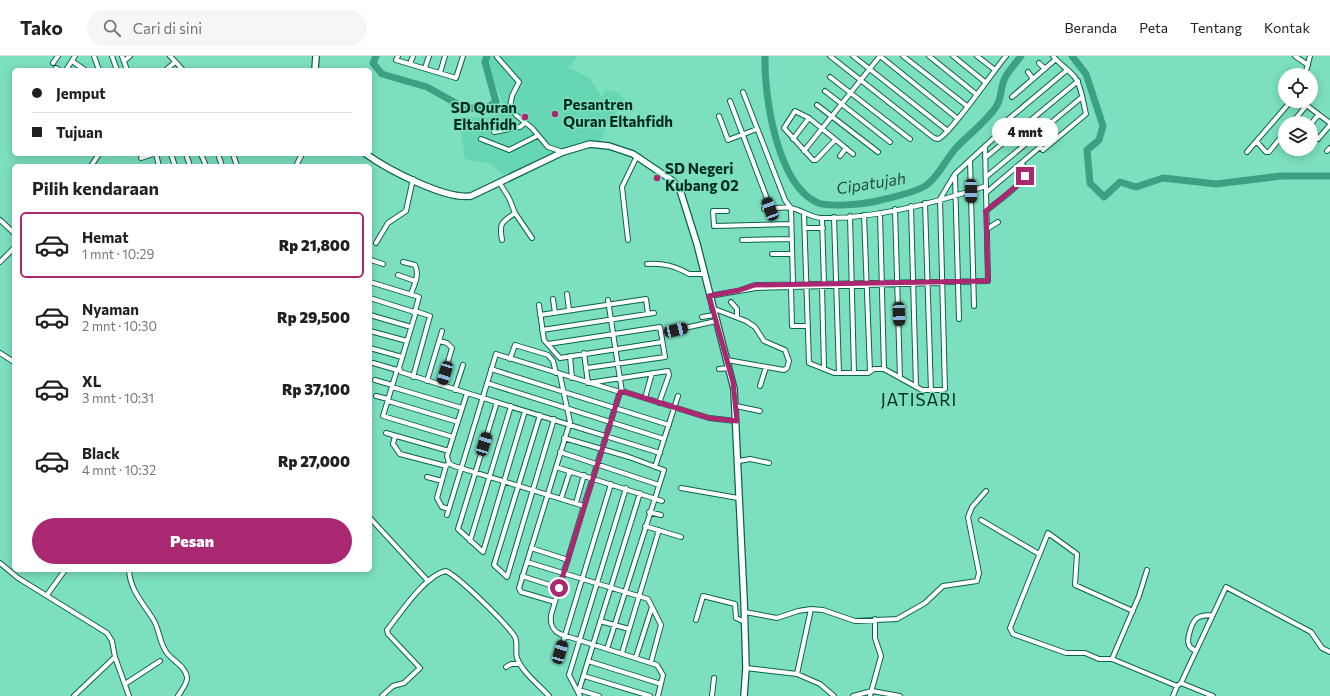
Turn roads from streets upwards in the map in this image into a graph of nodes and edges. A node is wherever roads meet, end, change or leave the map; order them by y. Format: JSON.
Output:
{"nodes":[{"id":1,"x":58,"y":56,"type":"edge"},
{"id":2,"x":75,"y":56,"type":"edge"},
{"id":3,"x":91,"y":56,"type":"edge"},
{"id":4,"x":112,"y":56,"type":"edge"},
{"id":5,"x":122,"y":56,"type":"edge"},
{"id":6,"x":130,"y":56,"type":"edge"},
{"id":7,"x":170,"y":56,"type":"edge"},
{"id":8,"x":316,"y":56,"type":"edge"},
{"id":9,"x":398,"y":56,"type":"edge"},
{"id":10,"x":413,"y":56,"type":"edge"},
{"id":11,"x":428,"y":56,"type":"edge"},
{"id":12,"x":445,"y":56,"type":"edge"},
{"id":13,"x":463,"y":56,"type":"edge"},
{"id":14,"x":830,"y":56,"type":"edge"},
{"id":15,"x":854,"y":56,"type":"edge"},
{"id":16,"x":880,"y":56,"type":"edge"},
{"id":17,"x":903,"y":56,"type":"edge"},
{"id":18,"x":929,"y":56,"type":"edge"},
{"id":19,"x":953,"y":56,"type":"edge"},
{"id":20,"x":977,"y":56,"type":"edge"},
{"id":21,"x":1295,"y":56,"type":"edge"},
{"id":22,"x":1310,"y":56,"type":"edge"},
{"id":23,"x":95,"y":57,"type":"edge"},
{"id":24,"x":497,"y":57,"type":"edge"},
{"id":25,"x":1004,"y":57,"type":"edge"},
{"id":26,"x":1055,"y":58,"type":"edge"},
{"id":27,"x":72,"y":61,"type":"junction"},
{"id":28,"x":124,"y":61,"type":"junction"},
{"id":29,"x":53,"y":62,"type":"dead end"},
{"id":30,"x":175,"y":62,"type":"junction"},
{"id":31,"x":1039,"y":63,"type":"dead end"},
{"id":32,"x":410,"y":64,"type":"junction"},
{"id":33,"x":1308,"y":65,"type":"junction"},
{"id":34,"x":67,"y":68,"type":"edge"},
{"id":35,"x":82,"y":68,"type":"edge"},
{"id":36,"x":98,"y":68,"type":"edge"},
{"id":37,"x":116,"y":68,"type":"edge"},
{"id":38,"x":126,"y":68,"type":"edge"},
{"id":39,"x":168,"y":68,"type":"edge"},
{"id":40,"x":181,"y":68,"type":"edge"},
{"id":41,"x":315,"y":68,"type":"edge"},
{"id":42,"x":425,"y":68,"type":"junction"},
{"id":43,"x":1307,"y":68,"type":"edge"},
{"id":44,"x":870,"y":69,"type":"junction"},
{"id":45,"x":1045,"y":69,"type":"junction"},
{"id":46,"x":995,"y":70,"type":"junction"},
{"id":47,"x":1067,"y":70,"type":"junction"},
{"id":48,"x":1028,"y":72,"type":"dead end"},
{"id":49,"x":440,"y":73,"type":"junction"},
{"id":50,"x":830,"y":77,"type":"dead end"},
{"id":51,"x":1033,"y":79,"type":"junction"},
{"id":52,"x":861,"y":81,"type":"junction"},
{"id":53,"x":1078,"y":81,"type":"junction"},
{"id":54,"x":985,"y":82,"type":"junction"},
{"id":55,"x":825,"y":91,"type":"dead end"},
{"id":56,"x":743,"y":92,"type":"dead end"},
{"id":57,"x":851,"y":94,"type":"junction"},
{"id":58,"x":976,"y":94,"type":"junction"},
{"id":59,"x":1012,"y":97,"type":"dead end"},
{"id":60,"x":1082,"y":98,"type":"junction"},
{"id":61,"x":730,"y":101,"type":"dead end"},
{"id":62,"x":817,"y":105,"type":"dead end"},
{"id":63,"x":842,"y":105,"type":"junction"},
{"id":64,"x":967,"y":106,"type":"junction"},
{"id":65,"x":1285,"y":108,"type":"edge"},
{"id":66,"x":1304,"y":108,"type":"edge"},
{"id":67,"x":1309,"y":108,"type":"edge"},
{"id":68,"x":1318,"y":115,"type":"joint"},
{"id":69,"x":719,"y":116,"type":"dead end"},
{"id":70,"x":1298,"y":116,"type":"edge"},
{"id":71,"x":832,"y":117,"type":"junction"},
{"id":72,"x":809,"y":118,"type":"junction"},
{"id":73,"x":958,"y":119,"type":"junction"},
{"id":74,"x":525,"y":122,"type":"junction"},
{"id":75,"x":1003,"y":124,"type":"junction"},
{"id":76,"x":1330,"y":124,"type":"edge"},
{"id":77,"x":822,"y":129,"type":"junction"},
{"id":78,"x":758,"y":130,"type":"junction"},
{"id":79,"x":948,"y":131,"type":"junction"},
{"id":80,"x":494,"y":132,"type":"dead end"},
{"id":81,"x":743,"y":135,"type":"junction"},
{"id":82,"x":1012,"y":135,"type":"junction"},
{"id":83,"x":537,"y":136,"type":"junction"},
{"id":84,"x":1033,"y":138,"type":"junction"},
{"id":85,"x":481,"y":139,"type":"dead end"},
{"id":86,"x":793,"y":139,"type":"junction"},
{"id":87,"x":910,"y":139,"type":"dead end"},
{"id":88,"x":1318,"y":139,"type":"dead end"},
{"id":89,"x":835,"y":140,"type":"junction"},
{"id":90,"x":1278,"y":141,"type":"edge"},
{"id":91,"x":890,"y":142,"type":"dead end"},
{"id":92,"x":1257,"y":142,"type":"junction"},
{"id":93,"x":985,"y":146,"type":"junction"},
{"id":94,"x":1040,"y":147,"type":"junction"},
{"id":95,"x":846,"y":148,"type":"junction"},
{"id":96,"x":804,"y":151,"type":"junction"},
{"id":97,"x":563,"y":152,"type":"junction"},
{"id":98,"x":878,"y":152,"type":"dead end"},
{"id":99,"x":1247,"y":152,"type":"dead end"},
{"id":100,"x":853,"y":154,"type":"dead end"},
{"id":101,"x":148,"y":156,"type":"edge"},
{"id":102,"x":369,"y":156,"type":"edge"},
{"id":103,"x":637,"y":156,"type":"junction"},
{"id":104,"x":840,"y":156,"type":"dead end"},
{"id":105,"x":141,"y":158,"type":"dead end"},
{"id":106,"x":985,"y":158,"type":"junction"},
{"id":107,"x":970,"y":160,"type":"junction"},
{"id":108,"x":1021,"y":163,"type":"junction"},
{"id":109,"x":955,"y":174,"type":"junction"},
{"id":110,"x":986,"y":177,"type":"junction"},
{"id":111,"x":413,"y":179,"type":"junction"},
{"id":112,"x":499,"y":182,"type":"junction"},
{"id":113,"x":986,"y":186,"type":"junction"},
{"id":114,"x":971,"y":191,"type":"junction"},
{"id":115,"x":987,"y":192,"type":"junction"},
{"id":116,"x":956,"y":196,"type":"junction"},
{"id":117,"x":940,"y":199,"type":"junction"},
{"id":118,"x":925,"y":203,"type":"junction"},
{"id":119,"x":911,"y":206,"type":"junction"},
{"id":120,"x":791,"y":208,"type":"junction"},
{"id":121,"x":764,"y":209,"type":"dead end"},
{"id":122,"x":770,"y":209,"type":"junction"},
{"id":123,"x":895,"y":209,"type":"junction"},
{"id":124,"x":727,"y":211,"type":"dead end"},
{"id":125,"x":986,"y":211,"type":"junction"},
{"id":126,"x":515,"y":213,"type":"junction"},
{"id":127,"x":880,"y":213,"type":"junction"},
{"id":128,"x":804,"y":214,"type":"junction"},
{"id":129,"x":864,"y":215,"type":"junction"},
{"id":130,"x":850,"y":216,"type":"junction"},
{"id":131,"x":822,"y":218,"type":"junction"},
{"id":132,"x":834,"y":218,"type":"junction"},
{"id":133,"x":0,"y":220,"type":"edge"},
{"id":134,"x":998,"y":222,"type":"dead end"},
{"id":135,"x":791,"y":224,"type":"junction"},
{"id":136,"x":805,"y":228,"type":"junction"},
{"id":137,"x":822,"y":228,"type":"junction"},
{"id":138,"x":987,"y":229,"type":"junction"},
{"id":139,"x":12,"y":231,"type":"edge"},
{"id":140,"x":532,"y":238,"type":"dead end"},
{"id":141,"x":792,"y":239,"type":"junction"},
{"id":142,"x":502,"y":240,"type":"dead end"},
{"id":143,"x":628,"y":240,"type":"dead end"},
{"id":144,"x":742,"y":240,"type":"dead end"},
{"id":145,"x":376,"y":243,"type":"dead end"},
{"id":146,"x":12,"y":250,"type":"edge"},
{"id":147,"x":772,"y":254,"type":"dead end"},
{"id":148,"x":792,"y":254,"type":"junction"},
{"id":149,"x":372,"y":260,"type":"edge"},
{"id":150,"x":0,"y":262,"type":"edge"},
{"id":151,"x":403,"y":262,"type":"dead end"},
{"id":152,"x":382,"y":264,"type":"dead end"},
{"id":153,"x":647,"y":264,"type":"dead end"},
{"id":154,"x":704,"y":274,"type":"junction"},
{"id":155,"x":398,"y":275,"type":"dead end"},
{"id":156,"x":416,"y":281,"type":"junction"},
{"id":157,"x":973,"y":281,"type":"junction"},
{"id":158,"x":928,"y":282,"type":"junction"},
{"id":159,"x":943,"y":282,"type":"junction"},
{"id":160,"x":958,"y":282,"type":"junction"},
{"id":161,"x":372,"y":283,"type":"edge"},
{"id":162,"x":897,"y":283,"type":"junction"},
{"id":163,"x":912,"y":283,"type":"junction"},
{"id":164,"x":823,"y":284,"type":"junction"},
{"id":165,"x":851,"y":284,"type":"junction"},
{"id":166,"x":867,"y":284,"type":"junction"},
{"id":167,"x":882,"y":284,"type":"junction"},
{"id":168,"x":806,"y":285,"type":"junction"},
{"id":169,"x":836,"y":285,"type":"junction"},
{"id":170,"x":792,"y":286,"type":"junction"},
{"id":171,"x":411,"y":294,"type":"junction"},
{"id":172,"x":567,"y":294,"type":"dead end"},
{"id":173,"x":709,"y":296,"type":"junction"},
{"id":174,"x":372,"y":299,"type":"edge"},
{"id":175,"x":553,"y":299,"type":"dead end"},
{"id":176,"x":609,"y":302,"type":"junction"},
{"id":177,"x":731,"y":302,"type":"dead end"},
{"id":178,"x":539,"y":305,"type":"dead end"},
{"id":179,"x":974,"y":306,"type":"dead end"},
{"id":180,"x":712,"y":308,"type":"junction"},
{"id":181,"x":569,"y":310,"type":"junction"},
{"id":182,"x":414,"y":312,"type":"junction"},
{"id":183,"x":555,"y":313,"type":"junction"},
{"id":184,"x":654,"y":313,"type":"dead end"},
{"id":185,"x":648,"y":314,"type":"junction"},
{"id":186,"x":540,"y":315,"type":"junction"},
{"id":187,"x":714,"y":315,"type":"junction"},
{"id":188,"x":372,"y":316,"type":"edge"},
{"id":189,"x":702,"y":317,"type":"dead end"},
{"id":190,"x":737,"y":317,"type":"junction"},
{"id":191,"x":611,"y":319,"type":"junction"},
{"id":192,"x":959,"y":319,"type":"dead end"},
{"id":193,"x":716,"y":321,"type":"junction"},
{"id":194,"x":808,"y":326,"type":"junction"},
{"id":195,"x":411,"y":327,"type":"junction"},
{"id":196,"x":542,"y":330,"type":"junction"},
{"id":197,"x":442,"y":331,"type":"dead end"},
{"id":198,"x":372,"y":332,"type":"edge"},
{"id":199,"x":667,"y":332,"type":"dead end"},
{"id":200,"x":614,"y":333,"type":"junction"},
{"id":201,"x":407,"y":341,"type":"junction"},
{"id":202,"x":439,"y":341,"type":"junction"},
{"id":203,"x":662,"y":342,"type":"junction"},
{"id":204,"x":548,"y":344,"type":"junction"},
{"id":205,"x":616,"y":348,"type":"junction"},
{"id":206,"x":372,"y":349,"type":"edge"},
{"id":207,"x":0,"y":353,"type":"edge"},
{"id":208,"x":584,"y":353,"type":"junction"},
{"id":209,"x":570,"y":356,"type":"junction"},
{"id":210,"x":402,"y":357,"type":"junction"},
{"id":211,"x":510,"y":359,"type":"junction"},
{"id":212,"x":727,"y":360,"type":"junction"},
{"id":213,"x":12,"y":361,"type":"edge"},
{"id":214,"x":373,"y":363,"type":"dead end"},
{"id":215,"x":618,"y":363,"type":"junction"},
{"id":216,"x":462,"y":365,"type":"dead end"},
{"id":217,"x":766,"y":367,"type":"junction"},
{"id":218,"x":587,"y":368,"type":"junction"},
{"id":219,"x":729,"y":368,"type":"junction"},
{"id":220,"x":398,"y":369,"type":"junction"},
{"id":221,"x":492,"y":369,"type":"junction"},
{"id":222,"x":719,"y":369,"type":"dead end"},
{"id":223,"x":824,"y":369,"type":"junction"},
{"id":224,"x":884,"y":369,"type":"junction"},
{"id":225,"x":870,"y":371,"type":"junction"},
{"id":226,"x":854,"y":373,"type":"junction"},
{"id":227,"x":558,"y":374,"type":"junction"},
{"id":228,"x":652,"y":374,"type":"junction"},
{"id":229,"x":839,"y":374,"type":"junction"},
{"id":230,"x":412,"y":377,"type":"junction"},
{"id":231,"x":572,"y":378,"type":"junction"},
{"id":232,"x":620,"y":378,"type":"junction"},
{"id":233,"x":900,"y":378,"type":"junction"},
{"id":234,"x":375,"y":380,"type":"dead end"},
{"id":235,"x":427,"y":381,"type":"junction"},
{"id":236,"x":487,"y":383,"type":"junction"},
{"id":237,"x":588,"y":383,"type":"junction"},
{"id":238,"x":441,"y":385,"type":"junction"},
{"id":239,"x":392,"y":386,"type":"junction"},
{"id":240,"x":760,"y":386,"type":"dead end"},
{"id":241,"x":916,"y":387,"type":"junction"},
{"id":242,"x":455,"y":390,"type":"junction"},
{"id":243,"x":931,"y":390,"type":"junction"},
{"id":244,"x":564,"y":392,"type":"junction"},
{"id":245,"x":621,"y":392,"type":"junction"},
{"id":246,"x":467,"y":393,"type":"junction"},
{"id":247,"x":376,"y":396,"type":"dead end"},
{"id":248,"x":678,"y":396,"type":"dead end"},
{"id":249,"x":483,"y":398,"type":"junction"},
{"id":250,"x":646,"y":398,"type":"junction"},
{"id":251,"x":388,"y":400,"type":"junction"},
{"id":252,"x":497,"y":402,"type":"junction"},
{"id":253,"x":659,"y":403,"type":"junction"},
{"id":254,"x":511,"y":406,"type":"junction"},
{"id":255,"x":614,"y":406,"type":"junction"},
{"id":256,"x":736,"y":406,"type":"junction"},
{"id":257,"x":674,"y":407,"type":"junction"},
{"id":258,"x":462,"y":408,"type":"junction"},
{"id":259,"x":567,"y":408,"type":"junction"},
{"id":260,"x":760,"y":410,"type":"dead end"},
{"id":261,"x":526,"y":411,"type":"junction"},
{"id":262,"x":378,"y":412,"type":"dead end"},
{"id":263,"x":384,"y":414,"type":"junction"},
{"id":264,"x":540,"y":415,"type":"junction"},
{"id":265,"x":554,"y":419,"type":"junction"},
{"id":266,"x":610,"y":421,"type":"junction"},
{"id":267,"x":737,"y":421,"type":"junction"},
{"id":268,"x":458,"y":422,"type":"junction"},
{"id":269,"x":569,"y":424,"type":"junction"},
{"id":270,"x":669,"y":425,"type":"junction"},
{"id":271,"x":386,"y":433,"type":"dead end"},
{"id":272,"x":606,"y":435,"type":"junction"},
{"id":273,"x":395,"y":436,"type":"junction"},
{"id":274,"x":453,"y":437,"type":"junction"},
{"id":275,"x":564,"y":438,"type":"junction"},
{"id":276,"x":664,"y":439,"type":"junction"},
{"id":277,"x":601,"y":449,"type":"junction"},
{"id":278,"x":449,"y":451,"type":"junction"},
{"id":279,"x":560,"y":452,"type":"junction"},
{"id":280,"x":660,"y":453,"type":"junction"},
{"id":281,"x":739,"y":461,"type":"junction"},
{"id":282,"x":769,"y":463,"type":"dead end"},
{"id":283,"x":448,"y":464,"type":"junction"},
{"id":284,"x":597,"y":464,"type":"junction"},
{"id":285,"x":556,"y":467,"type":"junction"},
{"id":286,"x":655,"y":467,"type":"junction"},
{"id":287,"x":461,"y":468,"type":"junction"},
{"id":288,"x":570,"y":471,"type":"junction"},
{"id":289,"x":476,"y":472,"type":"junction"},
{"id":290,"x":490,"y":476,"type":"junction"},
{"id":291,"x":584,"y":476,"type":"junction"},
{"id":292,"x":427,"y":477,"type":"dead end"},
{"id":293,"x":593,"y":478,"type":"junction"},
{"id":294,"x":504,"y":480,"type":"junction"},
{"id":295,"x":442,"y":482,"type":"junction"},
{"id":296,"x":611,"y":484,"type":"junction"},
{"id":297,"x":518,"y":485,"type":"junction"},
{"id":298,"x":659,"y":485,"type":"junction"},
{"id":299,"x":626,"y":488,"type":"junction"},
{"id":300,"x":681,"y":488,"type":"dead end"},
{"id":301,"x":533,"y":489,"type":"junction"},
{"id":302,"x":986,"y":491,"type":"dead end"},
{"id":303,"x":640,"y":493,"type":"junction"},
{"id":304,"x":547,"y":494,"type":"junction"},
{"id":305,"x":654,"y":498,"type":"junction"},
{"id":306,"x":738,"y":498,"type":"junction"},
{"id":307,"x":561,"y":499,"type":"junction"},
{"id":308,"x":662,"y":501,"type":"dead end"},
{"id":309,"x":576,"y":503,"type":"junction"},
{"id":310,"x":584,"y":506,"type":"junction"},
{"id":311,"x":449,"y":509,"type":"junction"},
{"id":312,"x":649,"y":512,"type":"junction"},
{"id":313,"x":447,"y":515,"type":"dead end"},
{"id":314,"x":661,"y":515,"type":"dead end"},
{"id":315,"x":372,"y":520,"type":"edge"},
{"id":316,"x":981,"y":520,"type":"dead end"},
{"id":317,"x":645,"y":526,"type":"junction"},
{"id":318,"x":659,"y":530,"type":"junction"},
{"id":319,"x":681,"y":537,"type":"dead end"},
{"id":320,"x":470,"y":540,"type":"junction"},
{"id":321,"x":531,"y":548,"type":"junction"},
{"id":322,"x":1040,"y":554,"type":"junction"},
{"id":323,"x":568,"y":560,"type":"junction"},
{"id":324,"x":527,"y":562,"type":"junction"},
{"id":325,"x":0,"y":563,"type":"edge"},
{"id":326,"x":1148,"y":570,"type":"dead end"},
{"id":327,"x":64,"y":572,"type":"edge"},
{"id":328,"x":129,"y":572,"type":"edge"},
{"id":329,"x":564,"y":574,"type":"junction"},
{"id":330,"x":522,"y":576,"type":"junction"},
{"id":331,"x":582,"y":580,"type":"junction"},
{"id":332,"x":428,"y":581,"type":"junction"},
{"id":333,"x":597,"y":584,"type":"junction"},
{"id":334,"x":559,"y":588,"type":"junction"},
{"id":335,"x":610,"y":588,"type":"junction"},
{"id":336,"x":624,"y":592,"type":"junction"},
{"id":337,"x":47,"y":595,"type":"junction"},
{"id":338,"x":639,"y":597,"type":"junction"},
{"id":339,"x":555,"y":602,"type":"junction"},
{"id":340,"x":652,"y":607,"type":"junction"},
{"id":341,"x":810,"y":609,"type":"junction"},
{"id":342,"x":1133,"y":611,"type":"junction"},
{"id":343,"x":745,"y":612,"type":"junction"},
{"id":344,"x":1213,"y":615,"type":"junction"},
{"id":345,"x":874,"y":619,"type":"junction"},
{"id":346,"x":696,"y":620,"type":"dead end"},
{"id":347,"x":600,"y":621,"type":"junction"},
{"id":348,"x":745,"y":622,"type":"junction"},
{"id":349,"x":614,"y":625,"type":"junction"},
{"id":350,"x":629,"y":629,"type":"junction"},
{"id":351,"x":565,"y":636,"type":"junction"},
{"id":352,"x":580,"y":640,"type":"junction"},
{"id":353,"x":593,"y":644,"type":"junction"},
{"id":354,"x":607,"y":648,"type":"junction"},
{"id":355,"x":560,"y":652,"type":"dead end"},
{"id":356,"x":1196,"y":652,"type":"junction"},
{"id":357,"x":1330,"y":652,"type":"edge"},
{"id":358,"x":622,"y":653,"type":"junction"},
{"id":359,"x":115,"y":657,"type":"junction"},
{"id":360,"x":636,"y":657,"type":"junction"},
{"id":361,"x":1112,"y":659,"type":"junction"},
{"id":362,"x":160,"y":661,"type":"dead end"},
{"id":363,"x":588,"y":662,"type":"junction"},
{"id":364,"x":651,"y":662,"type":"junction"},
{"id":365,"x":520,"y":664,"type":"junction"},
{"id":366,"x":506,"y":667,"type":"dead end"},
{"id":367,"x":746,"y":668,"type":"junction"},
{"id":368,"x":798,"y":674,"type":"junction"},
{"id":369,"x":584,"y":676,"type":"junction"},
{"id":370,"x":714,"y":678,"type":"dead end"},
{"id":371,"x":126,"y":684,"type":"junction"},
{"id":372,"x":662,"y":684,"type":"junction"},
{"id":373,"x":1179,"y":685,"type":"junction"},
{"id":374,"x":872,"y":691,"type":"junction"},
{"id":375,"x":74,"y":696,"type":"edge"},
{"id":376,"x":129,"y":696,"type":"edge"},
{"id":377,"x":178,"y":696,"type":"edge"},
{"id":378,"x":382,"y":696,"type":"edge"},
{"id":379,"x":549,"y":696,"type":"edge"},
{"id":380,"x":580,"y":696,"type":"edge"},
{"id":381,"x":599,"y":696,"type":"edge"},
{"id":382,"x":650,"y":696,"type":"edge"},
{"id":383,"x":658,"y":696,"type":"edge"},
{"id":384,"x":712,"y":696,"type":"edge"},
{"id":385,"x":744,"y":696,"type":"edge"},
{"id":386,"x":834,"y":696,"type":"edge"},
{"id":387,"x":853,"y":696,"type":"edge"},
{"id":388,"x":870,"y":696,"type":"edge"},
{"id":389,"x":900,"y":696,"type":"edge"},
{"id":390,"x":1173,"y":696,"type":"edge"},
{"id":391,"x":1213,"y":696,"type":"edge"}],
"edges":[{"from":1,"to":29,"type":"street"},
{"from":2,"to":27,"type":"street"},
{"from":3,"to":23,"type":"street"},
{"from":4,"to":37,"type":"street"},
{"from":5,"to":28,"type":"street"},
{"from":6,"to":28,"type":"street"},
{"from":7,"to":30,"type":"street"},
{"from":8,"to":41,"type":"street"},
{"from":9,"to":32,"type":"street"},
{"from":10,"to":32,"type":"street"},
{"from":11,"to":42,"type":"street"},
{"from":12,"to":49,"type":"street"},
{"from":13,"to":49,"type":"street"},
{"from":14,"to":52,"type":"street"},
{"from":15,"to":44,"type":"street"},
{"from":16,"to":44,"type":"street"},
{"from":16,"to":73,"type":"street"},
{"from":17,"to":64,"type":"street"},
{"from":18,"to":58,"type":"street"},
{"from":19,"to":54,"type":"street"},
{"from":20,"to":46,"type":"street"},
{"from":21,"to":33,"type":"street"},
{"from":22,"to":33,"type":"street"},
{"from":23,"to":36,"type":"street"},
{"from":24,"to":74,"type":"street"},
{"from":25,"to":46,"type":"street"},
{"from":26,"to":45,"type":"street"},
{"from":26,"to":47,"type":"street"},
{"from":27,"to":34,"type":"street"},
{"from":27,"to":35,"type":"street"},
{"from":28,"to":38,"type":"street"},
{"from":30,"to":39,"type":"street"},
{"from":30,"to":40,"type":"street"},
{"from":31,"to":45,"type":"street"},
{"from":32,"to":42,"type":"street"},
{"from":33,"to":43,"type":"street"},
{"from":42,"to":49,"type":"street"},
{"from":44,"to":52,"type":"street"},
{"from":44,"to":79,"type":"street"},
{"from":45,"to":51,"type":"street"},
{"from":46,"to":54,"type":"street"},
{"from":47,"to":53,"type":"street"},
{"from":47,"to":75,"type":"street"},
{"from":48,"to":51,"type":"street"},
{"from":50,"to":57,"type":"street"},
{"from":51,"to":59,"type":"street"},
{"from":52,"to":57,"type":"street"},
{"from":52,"to":79,"type":"street"},
{"from":53,"to":60,"type":"street"},
{"from":53,"to":82,"type":"street"},
{"from":54,"to":58,"type":"street"},
{"from":55,"to":63,"type":"street"},
{"from":56,"to":78,"type":"street"},
{"from":57,"to":63,"type":"street"},
{"from":57,"to":87,"type":"street"},
{"from":58,"to":64,"type":"street"},
{"from":60,"to":84,"type":"street"},
{"from":60,"to":94,"type":"street"},
{"from":61,"to":81,"type":"street"},
{"from":62,"to":71,"type":"street"},
{"from":63,"to":71,"type":"street"},
{"from":63,"to":91,"type":"street"},
{"from":64,"to":73,"type":"street"},
{"from":65,"to":92,"type":"street"},
{"from":66,"to":70,"type":"street"},
{"from":67,"to":68,"type":"street"},
{"from":68,"to":76,"type":"street"},
{"from":69,"to":81,"type":"street"},
{"from":71,"to":77,"type":"street"},
{"from":71,"to":98,"type":"street"},
{"from":72,"to":77,"type":"street"},
{"from":72,"to":86,"type":"street"},
{"from":72,"to":86,"type":"street"},
{"from":73,"to":79,"type":"street"},
{"from":74,"to":80,"type":"street"},
{"from":74,"to":83,"type":"street"},
{"from":75,"to":82,"type":"street"},
{"from":75,"to":93,"type":"street"},
{"from":76,"to":88,"type":"street"},
{"from":77,"to":89,"type":"street"},
{"from":77,"to":96,"type":"street"},
{"from":78,"to":81,"type":"street"},
{"from":78,"to":120,"type":"street"},
{"from":81,"to":122,"type":"street"},
{"from":82,"to":106,"type":"street"},
{"from":83,"to":85,"type":"street"},
{"from":83,"to":97,"type":"street"},
{"from":84,"to":94,"type":"street"},
{"from":84,"to":110,"type":"street"},
{"from":86,"to":96,"type":"street"},
{"from":89,"to":95,"type":"street"},
{"from":89,"to":96,"type":"street"},
{"from":90,"to":92,"type":"street"},
{"from":92,"to":99,"type":"street"},
{"from":93,"to":106,"type":"street"},
{"from":93,"to":107,"type":"street"},
{"from":94,"to":108,"type":"street"},
{"from":95,"to":100,"type":"street"},
{"from":95,"to":104,"type":"street"},
{"from":97,"to":103,"type":"street"},
{"from":97,"to":112,"type":"street"},
{"from":101,"to":105,"type":"street"},
{"from":102,"to":111,"type":"street"},
{"from":103,"to":143,"type":"street"},
{"from":103,"to":154,"type":"street"},
{"from":106,"to":110,"type":"street"},
{"from":107,"to":109,"type":"street"},
{"from":107,"to":114,"type":"street"},
{"from":108,"to":115,"type":"street"},
{"from":108,"to":125,"type":"street"},
{"from":109,"to":116,"type":"street"},
{"from":109,"to":117,"type":"street"},
{"from":110,"to":113,"type":"street"},
{"from":111,"to":112,"type":"street"},
{"from":111,"to":145,"type":"street"},
{"from":112,"to":126,"type":"street"},
{"from":113,"to":114,"type":"street"},
{"from":113,"to":115,"type":"street"},
{"from":114,"to":116,"type":"street"},
{"from":114,"to":157,"type":"street"},
{"from":115,"to":125,"type":"street"},
{"from":116,"to":117,"type":"street"},
{"from":116,"to":160,"type":"street"},
{"from":117,"to":118,"type":"street"},
{"from":117,"to":159,"type":"street"},
{"from":118,"to":119,"type":"street"},
{"from":118,"to":158,"type":"street"},
{"from":119,"to":123,"type":"street"},
{"from":119,"to":163,"type":"street"},
{"from":120,"to":122,"type":"street"},
{"from":120,"to":128,"type":"street"},
{"from":120,"to":135,"type":"street"},
{"from":121,"to":122,"type":"street"},
{"from":123,"to":127,"type":"street"},
{"from":123,"to":162,"type":"street"},
{"from":124,"to":135,"type":"street"},
{"from":125,"to":138,"type":"street"},
{"from":126,"to":140,"type":"street"},
{"from":126,"to":142,"type":"street"},
{"from":127,"to":129,"type":"street"},
{"from":127,"to":167,"type":"street"},
{"from":128,"to":131,"type":"street"},
{"from":128,"to":136,"type":"street"},
{"from":129,"to":130,"type":"street"},
{"from":129,"to":166,"type":"street"},
{"from":130,"to":132,"type":"street"},
{"from":130,"to":165,"type":"street"},
{"from":131,"to":132,"type":"street"},
{"from":131,"to":137,"type":"street"},
{"from":132,"to":169,"type":"street"},
{"from":133,"to":139,"type":"street"},
{"from":134,"to":138,"type":"street"},
{"from":135,"to":141,"type":"street"},
{"from":136,"to":137,"type":"street"},
{"from":136,"to":168,"type":"street"},
{"from":137,"to":164,"type":"street"},
{"from":138,"to":157,"type":"street"},
{"from":141,"to":144,"type":"street"},
{"from":141,"to":148,"type":"street"},
{"from":146,"to":150,"type":"street"},
{"from":147,"to":148,"type":"street"},
{"from":148,"to":170,"type":"street"},
{"from":149,"to":152,"type":"street"},
{"from":151,"to":156,"type":"street"},
{"from":153,"to":154,"type":"street"},
{"from":154,"to":173,"type":"street"},
{"from":155,"to":156,"type":"street"},
{"from":156,"to":171,"type":"street"},
{"from":157,"to":160,"type":"street"},
{"from":157,"to":179,"type":"street"},
{"from":158,"to":159,"type":"street"},
{"from":158,"to":163,"type":"street"},
{"from":158,"to":243,"type":"street"},
{"from":159,"to":160,"type":"street"},
{"from":159,"to":243,"type":"street"},
{"from":160,"to":192,"type":"street"},
{"from":161,"to":171,"type":"street"},
{"from":162,"to":163,"type":"street"},
{"from":162,"to":167,"type":"street"},
{"from":162,"to":233,"type":"street"},
{"from":163,"to":241,"type":"street"},
{"from":164,"to":168,"type":"street"},
{"from":164,"to":169,"type":"street"},
{"from":164,"to":223,"type":"street"},
{"from":165,"to":166,"type":"street"},
{"from":165,"to":169,"type":"street"},
{"from":165,"to":226,"type":"street"},
{"from":166,"to":167,"type":"street"},
{"from":166,"to":225,"type":"street"},
{"from":167,"to":224,"type":"street"},
{"from":168,"to":170,"type":"street"},
{"from":168,"to":194,"type":"street"},
{"from":169,"to":229,"type":"street"},
{"from":170,"to":173,"type":"street"},
{"from":170,"to":194,"type":"street"},
{"from":171,"to":182,"type":"street"},
{"from":172,"to":181,"type":"street"},
{"from":173,"to":180,"type":"street"},
{"from":174,"to":182,"type":"street"},
{"from":175,"to":183,"type":"street"},
{"from":176,"to":181,"type":"street"},
{"from":176,"to":185,"type":"street"},
{"from":176,"to":191,"type":"street"},
{"from":177,"to":190,"type":"street"},
{"from":178,"to":186,"type":"street"},
{"from":180,"to":187,"type":"street"},
{"from":180,"to":190,"type":"street"},
{"from":181,"to":183,"type":"street"},
{"from":182,"to":195,"type":"street"},
{"from":182,"to":230,"type":"street"},
{"from":183,"to":186,"type":"street"},
{"from":184,"to":185,"type":"street"},
{"from":185,"to":191,"type":"street"},
{"from":186,"to":196,"type":"street"},
{"from":187,"to":189,"type":"street"},
{"from":187,"to":193,"type":"street"},
{"from":188,"to":195,"type":"street"},
{"from":190,"to":217,"type":"street"},
{"from":191,"to":196,"type":"street"},
{"from":191,"to":200,"type":"street"},
{"from":193,"to":199,"type":"street"},
{"from":193,"to":212,"type":"street"},
{"from":194,"to":223,"type":"street"},
{"from":195,"to":201,"type":"street"},
{"from":196,"to":204,"type":"street"},
{"from":197,"to":202,"type":"street"},
{"from":198,"to":201,"type":"street"},
{"from":200,"to":203,"type":"street"},
{"from":200,"to":204,"type":"street"},
{"from":200,"to":205,"type":"street"},
{"from":201,"to":210,"type":"street"},
{"from":202,"to":235,"type":"street"},
{"from":202,"to":238,"type":"street"},
{"from":203,"to":205,"type":"street"},
{"from":203,"to":215,"type":"street"},
{"from":204,"to":209,"type":"street"},
{"from":205,"to":208,"type":"street"},
{"from":205,"to":215,"type":"street"},
{"from":206,"to":210,"type":"street"},
{"from":207,"to":213,"type":"street"},
{"from":208,"to":209,"type":"street"},
{"from":208,"to":218,"type":"street"},
{"from":209,"to":231,"type":"street"},
{"from":210,"to":220,"type":"street"},
{"from":211,"to":221,"type":"street"},
{"from":211,"to":227,"type":"street"},
{"from":211,"to":227,"type":"street"},
{"from":212,"to":217,"type":"street"},
{"from":212,"to":219,"type":"street"},
{"from":214,"to":220,"type":"street"},
{"from":215,"to":218,"type":"street"},
{"from":215,"to":232,"type":"street"},
{"from":216,"to":242,"type":"street"},
{"from":217,"to":240,"type":"street"},
{"from":218,"to":237,"type":"street"},
{"from":219,"to":222,"type":"street"},
{"from":219,"to":256,"type":"street"},
{"from":220,"to":230,"type":"street"},
{"from":220,"to":239,"type":"street"},
{"from":221,"to":236,"type":"street"},
{"from":221,"to":244,"type":"street"},
{"from":223,"to":229,"type":"street"},
{"from":224,"to":225,"type":"street"},
{"from":224,"to":233,"type":"street"},
{"from":225,"to":226,"type":"street"},
{"from":226,"to":229,"type":"street"},
{"from":227,"to":231,"type":"street"},
{"from":227,"to":244,"type":"street"},
{"from":228,"to":232,"type":"street"},
{"from":228,"to":250,"type":"street"},
{"from":228,"to":253,"type":"street"},
{"from":230,"to":235,"type":"street"},
{"from":231,"to":237,"type":"street"},
{"from":232,"to":237,"type":"street"},
{"from":232,"to":245,"type":"street"},
{"from":233,"to":241,"type":"street"},
{"from":234,"to":239,"type":"street"},
{"from":235,"to":238,"type":"street"},
{"from":236,"to":249,"type":"street"},
{"from":236,"to":259,"type":"street"},
{"from":237,"to":245,"type":"street"},
{"from":238,"to":242,"type":"street"},
{"from":239,"to":251,"type":"street"},
{"from":239,"to":258,"type":"street"},
{"from":241,"to":243,"type":"street"},
{"from":242,"to":246,"type":"street"},
{"from":244,"to":255,"type":"street"},
{"from":244,"to":259,"type":"street"},
{"from":245,"to":250,"type":"street"},
{"from":245,"to":255,"type":"street"},
{"from":246,"to":249,"type":"street"},
{"from":246,"to":258,"type":"street"},
{"from":247,"to":251,"type":"street"},
{"from":248,"to":257,"type":"street"},
{"from":249,"to":252,"type":"street"},
{"from":249,"to":287,"type":"street"},
{"from":250,"to":253,"type":"street"},
{"from":251,"to":263,"type":"street"},
{"from":251,"to":268,"type":"street"},
{"from":252,"to":254,"type":"street"},
{"from":252,"to":289,"type":"street"},
{"from":253,"to":257,"type":"street"},
{"from":254,"to":261,"type":"street"},
{"from":254,"to":290,"type":"street"},
{"from":255,"to":266,"type":"street"},
{"from":255,"to":270,"type":"street"},
{"from":256,"to":260,"type":"street"},
{"from":256,"to":267,"type":"street"},
{"from":257,"to":267,"type":"street"},
{"from":257,"to":270,"type":"street"},
{"from":258,"to":268,"type":"street"},
{"from":259,"to":266,"type":"street"},
{"from":259,"to":269,"type":"street"},
{"from":261,"to":264,"type":"street"},
{"from":261,"to":294,"type":"street"},
{"from":262,"to":263,"type":"street"},
{"from":263,"to":274,"type":"street"},
{"from":264,"to":265,"type":"street"},
{"from":264,"to":297,"type":"street"},
{"from":265,"to":269,"type":"street"},
{"from":265,"to":301,"type":"street"},
{"from":266,"to":272,"type":"street"},
{"from":266,"to":276,"type":"street"},
{"from":267,"to":281,"type":"street"},
{"from":268,"to":274,"type":"street"},
{"from":269,"to":272,"type":"street"},
{"from":269,"to":275,"type":"street"},
{"from":270,"to":276,"type":"street"},
{"from":271,"to":273,"type":"street"},
{"from":272,"to":277,"type":"street"},
{"from":272,"to":280,"type":"street"},
{"from":273,"to":278,"type":"street"},
{"from":273,"to":283,"type":"street"},
{"from":274,"to":278,"type":"street"},
{"from":275,"to":277,"type":"street"},
{"from":275,"to":279,"type":"street"},
{"from":276,"to":280,"type":"street"},
{"from":277,"to":284,"type":"street"},
{"from":277,"to":286,"type":"street"},
{"from":278,"to":283,"type":"street"},
{"from":279,"to":284,"type":"street"},
{"from":279,"to":285,"type":"street"},
{"from":280,"to":286,"type":"street"},
{"from":281,"to":282,"type":"street"},
{"from":281,"to":306,"type":"street"},
{"from":283,"to":287,"type":"street"},
{"from":283,"to":295,"type":"street"},
{"from":284,"to":293,"type":"street"},
{"from":284,"to":298,"type":"street"},
{"from":285,"to":288,"type":"street"},
{"from":285,"to":304,"type":"street"},
{"from":286,"to":298,"type":"street"},
{"from":287,"to":289,"type":"street"},
{"from":287,"to":311,"type":"street"},
{"from":288,"to":291,"type":"street"},
{"from":288,"to":307,"type":"street"},
{"from":289,"to":290,"type":"street"},
{"from":289,"to":320,"type":"street"},
{"from":290,"to":294,"type":"street"},
{"from":290,"to":320,"type":"street"},
{"from":291,"to":293,"type":"street"},
{"from":291,"to":309,"type":"street"},
{"from":292,"to":295,"type":"street"},
{"from":293,"to":296,"type":"street"},
{"from":293,"to":310,"type":"street"},
{"from":294,"to":297,"type":"street"},
{"from":294,"to":320,"type":"street"},
{"from":295,"to":311,"type":"street"},
{"from":296,"to":299,"type":"street"},
{"from":296,"to":331,"type":"street"},
{"from":297,"to":301,"type":"street"},
{"from":297,"to":301,"type":"street"},
{"from":298,"to":305,"type":"street"},
{"from":299,"to":303,"type":"street"},
{"from":299,"to":333,"type":"street"},
{"from":300,"to":306,"type":"street"},
{"from":301,"to":304,"type":"street"},
{"from":302,"to":345,"type":"street"},
{"from":303,"to":305,"type":"street"},
{"from":303,"to":335,"type":"street"},
{"from":304,"to":307,"type":"street"},
{"from":304,"to":321,"type":"street"},
{"from":305,"to":308,"type":"street"},
{"from":305,"to":312,"type":"street"},
{"from":306,"to":343,"type":"street"},
{"from":307,"to":309,"type":"street"},
{"from":309,"to":310,"type":"street"},
{"from":310,"to":323,"type":"street"},
{"from":311,"to":313,"type":"street"},
{"from":312,"to":314,"type":"street"},
{"from":312,"to":317,"type":"street"},
{"from":315,"to":332,"type":"street"},
{"from":316,"to":322,"type":"street"},
{"from":317,"to":318,"type":"street"},
{"from":317,"to":336,"type":"street"},
{"from":318,"to":319,"type":"street"},
{"from":318,"to":338,"type":"street"},
{"from":321,"to":323,"type":"street"},
{"from":321,"to":324,"type":"street"},
{"from":322,"to":342,"type":"street"},
{"from":322,"to":361,"type":"street"},
{"from":323,"to":329,"type":"street"},
{"from":324,"to":329,"type":"street"},
{"from":324,"to":330,"type":"street"},
{"from":325,"to":337,"type":"street"},
{"from":326,"to":342,"type":"street"},
{"from":327,"to":337,"type":"street"},
{"from":328,"to":377,"type":"street"},
{"from":329,"to":331,"type":"street"},
{"from":329,"to":334,"type":"street"},
{"from":330,"to":334,"type":"street"},
{"from":330,"to":339,"type":"street"},
{"from":331,"to":333,"type":"street"},
{"from":331,"to":351,"type":"street"},
{"from":332,"to":365,"type":"street"},
{"from":332,"to":378,"type":"street"},
{"from":333,"to":335,"type":"street"},
{"from":333,"to":352,"type":"street"},
{"from":334,"to":339,"type":"street"},
{"from":335,"to":336,"type":"street"},
{"from":335,"to":347,"type":"street"},
{"from":335,"to":353,"type":"street"},
{"from":336,"to":338,"type":"street"},
{"from":336,"to":349,"type":"street"},
{"from":337,"to":359,"type":"street"},
{"from":338,"to":340,"type":"street"},
{"from":338,"to":350,"type":"street"},
{"from":339,"to":351,"type":"street"},
{"from":340,"to":360,"type":"street"},
{"from":340,"to":364,"type":"street"},
{"from":341,"to":343,"type":"street"},
{"from":341,"to":345,"type":"street"},
{"from":341,"to":368,"type":"street"},
{"from":342,"to":361,"type":"street"},
{"from":343,"to":348,"type":"street"},
{"from":344,"to":356,"type":"street"},
{"from":344,"to":356,"type":"street"},
{"from":344,"to":357,"type":"street"},
{"from":345,"to":374,"type":"street"},
{"from":346,"to":348,"type":"street"},
{"from":347,"to":349,"type":"street"},
{"from":347,"to":353,"type":"street"},
{"from":348,"to":367,"type":"street"},
{"from":349,"to":350,"type":"street"},
{"from":349,"to":354,"type":"street"},
{"from":350,"to":358,"type":"street"},
{"from":351,"to":352,"type":"street"},
{"from":351,"to":355,"type":"street"},
{"from":352,"to":353,"type":"street"},
{"from":352,"to":380,"type":"street"},
{"from":353,"to":354,"type":"street"},
{"from":353,"to":363,"type":"street"},
{"from":354,"to":358,"type":"street"},
{"from":356,"to":373,"type":"street"},
{"from":358,"to":360,"type":"street"},
{"from":359,"to":371,"type":"street"},
{"from":359,"to":375,"type":"street"},
{"from":360,"to":364,"type":"street"},
{"from":361,"to":373,"type":"street"},
{"from":362,"to":371,"type":"street"},
{"from":363,"to":369,"type":"street"},
{"from":363,"to":372,"type":"street"},
{"from":364,"to":372,"type":"street"},
{"from":365,"to":366,"type":"street"},
{"from":365,"to":379,"type":"street"},
{"from":367,"to":368,"type":"street"},
{"from":367,"to":385,"type":"street"},
{"from":368,"to":386,"type":"street"},
{"from":369,"to":381,"type":"street"},
{"from":369,"to":382,"type":"street"},
{"from":370,"to":384,"type":"street"},
{"from":371,"to":376,"type":"street"},
{"from":372,"to":383,"type":"street"},
{"from":373,"to":390,"type":"street"},
{"from":373,"to":391,"type":"street"},
{"from":374,"to":387,"type":"street"},
{"from":374,"to":388,"type":"street"},
{"from":374,"to":389,"type":"street"}]}
